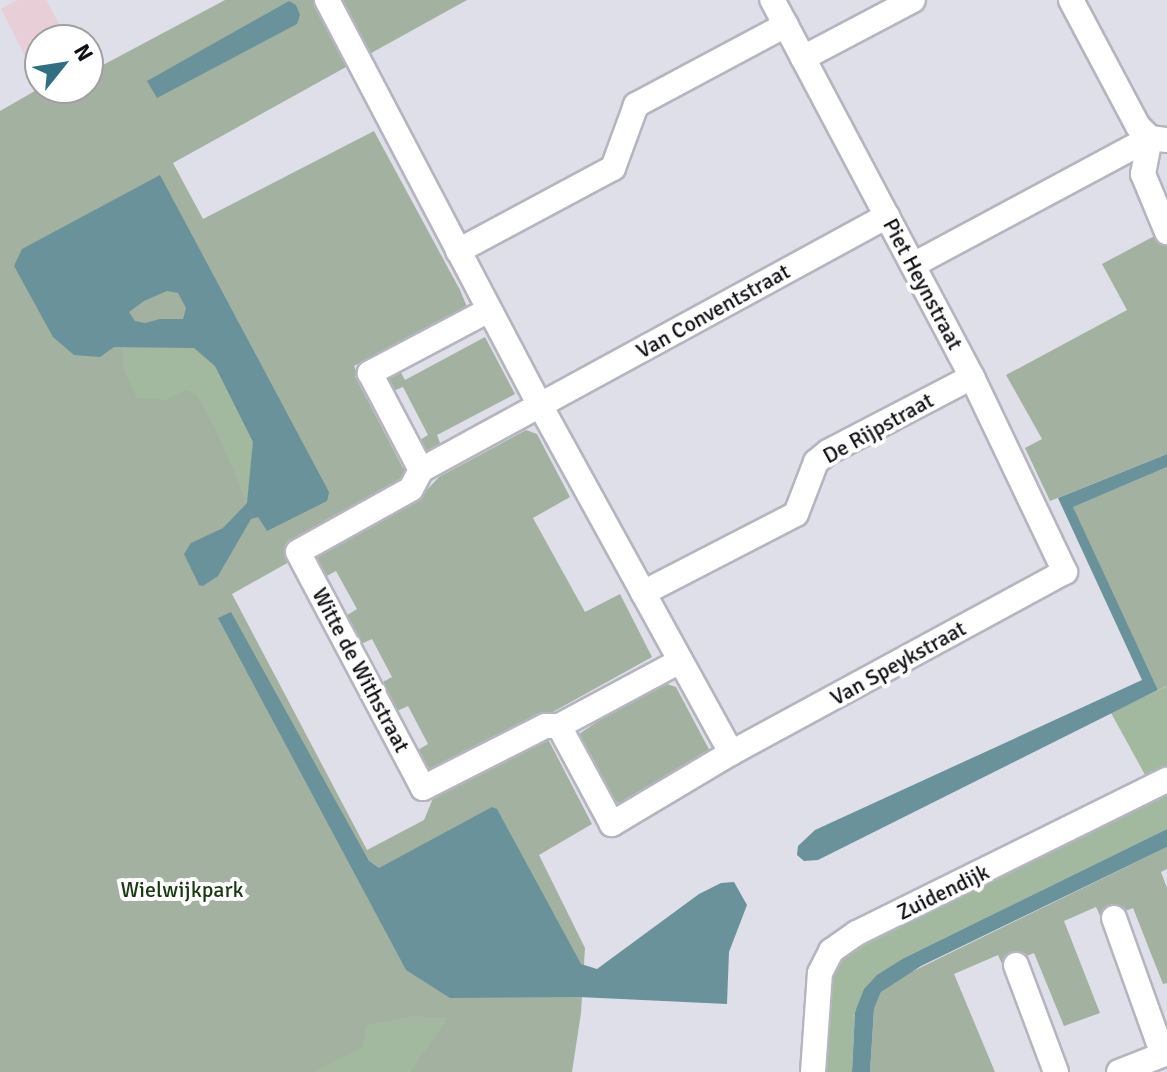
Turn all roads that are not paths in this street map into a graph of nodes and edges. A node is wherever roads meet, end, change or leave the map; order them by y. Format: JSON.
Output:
{"nodes":[{"id":1,"x":327,"y":0,"type":"edge"},
{"id":2,"x":772,"y":0,"type":"edge"},
{"id":3,"x":913,"y":0,"type":"edge"},
{"id":4,"x":1071,"y":0,"type":"edge"},
{"id":5,"x":786,"y":25,"type":"junction"},
{"id":6,"x":803,"y":58,"type":"junction"},
{"id":7,"x":1158,"y":139,"type":"edge"},
{"id":8,"x":887,"y":216,"type":"junction"},
{"id":9,"x":1167,"y":232,"type":"edge"},
{"id":10,"x":458,"y":251,"type":"junction"},
{"id":11,"x":913,"y":265,"type":"junction"},
{"id":12,"x":489,"y":310,"type":"junction"},
{"id":13,"x":972,"y":377,"type":"junction"},
{"id":14,"x":540,"y":405,"type":"junction"},
{"id":15,"x":421,"y":470,"type":"junction"},
{"id":16,"x":1065,"y":572,"type":"joint"},
{"id":17,"x":643,"y":593,"type":"junction"},
{"id":18,"x":680,"y":661,"type":"junction"},
{"id":19,"x":559,"y":726,"type":"junction"},
{"id":20,"x":731,"y":753,"type":"junction"},
{"id":21,"x":1167,"y":780,"type":"edge"},
{"id":22,"x":1114,"y":918,"type":"dead end"},
{"id":23,"x":1016,"y":965,"type":"dead end"},
{"id":24,"x":1165,"y":1054,"type":"edge"},
{"id":25,"x":813,"y":1072,"type":"edge"},
{"id":26,"x":1056,"y":1072,"type":"edge"},
{"id":27,"x":1120,"y":1072,"type":"edge"}],
"edges":[{"from":1,"to":10,"type":"street"},
{"from":2,"to":5,"type":"street","name":"Piet Heynstraat"},
{"from":3,"to":6,"type":"street"},
{"from":4,"to":7,"type":"street"},
{"from":5,"to":6,"type":"street","name":"Piet Heynstraat"},
{"from":5,"to":10,"type":"street"},
{"from":6,"to":8,"type":"street","name":"Piet Heynstraat"},
{"from":7,"to":9,"type":"street"},
{"from":7,"to":11,"type":"street"},
{"from":8,"to":11,"type":"street","name":"Piet Heynstraat"},
{"from":8,"to":14,"type":"street","name":"Van Conventstraat"},
{"from":10,"to":12,"type":"street"},
{"from":11,"to":13,"type":"street","name":"Piet Heynstraat"},
{"from":12,"to":14,"type":"street"},
{"from":12,"to":15,"type":"street"},
{"from":13,"to":16,"type":"street","name":"Piet Heynstraat"},
{"from":13,"to":17,"type":"street","name":"De Rijpstraat"},
{"from":14,"to":15,"type":"street","name":"Witte de Withstraat"},
{"from":14,"to":17,"type":"street"},
{"from":15,"to":19,"type":"street","name":"Witte de Withstraat"},
{"from":16,"to":20,"type":"street","name":"Van Speykstraat"},
{"from":17,"to":18,"type":"street"},
{"from":18,"to":19,"type":"street","name":"Witte de Withstraat"},
{"from":18,"to":20,"type":"street"},
{"from":19,"to":20,"type":"street"},
{"from":21,"to":25,"type":"street","name":"Zuidendijk"},
{"from":22,"to":24,"type":"street"},
{"from":23,"to":26,"type":"street"},
{"from":24,"to":27,"type":"street"}]}
